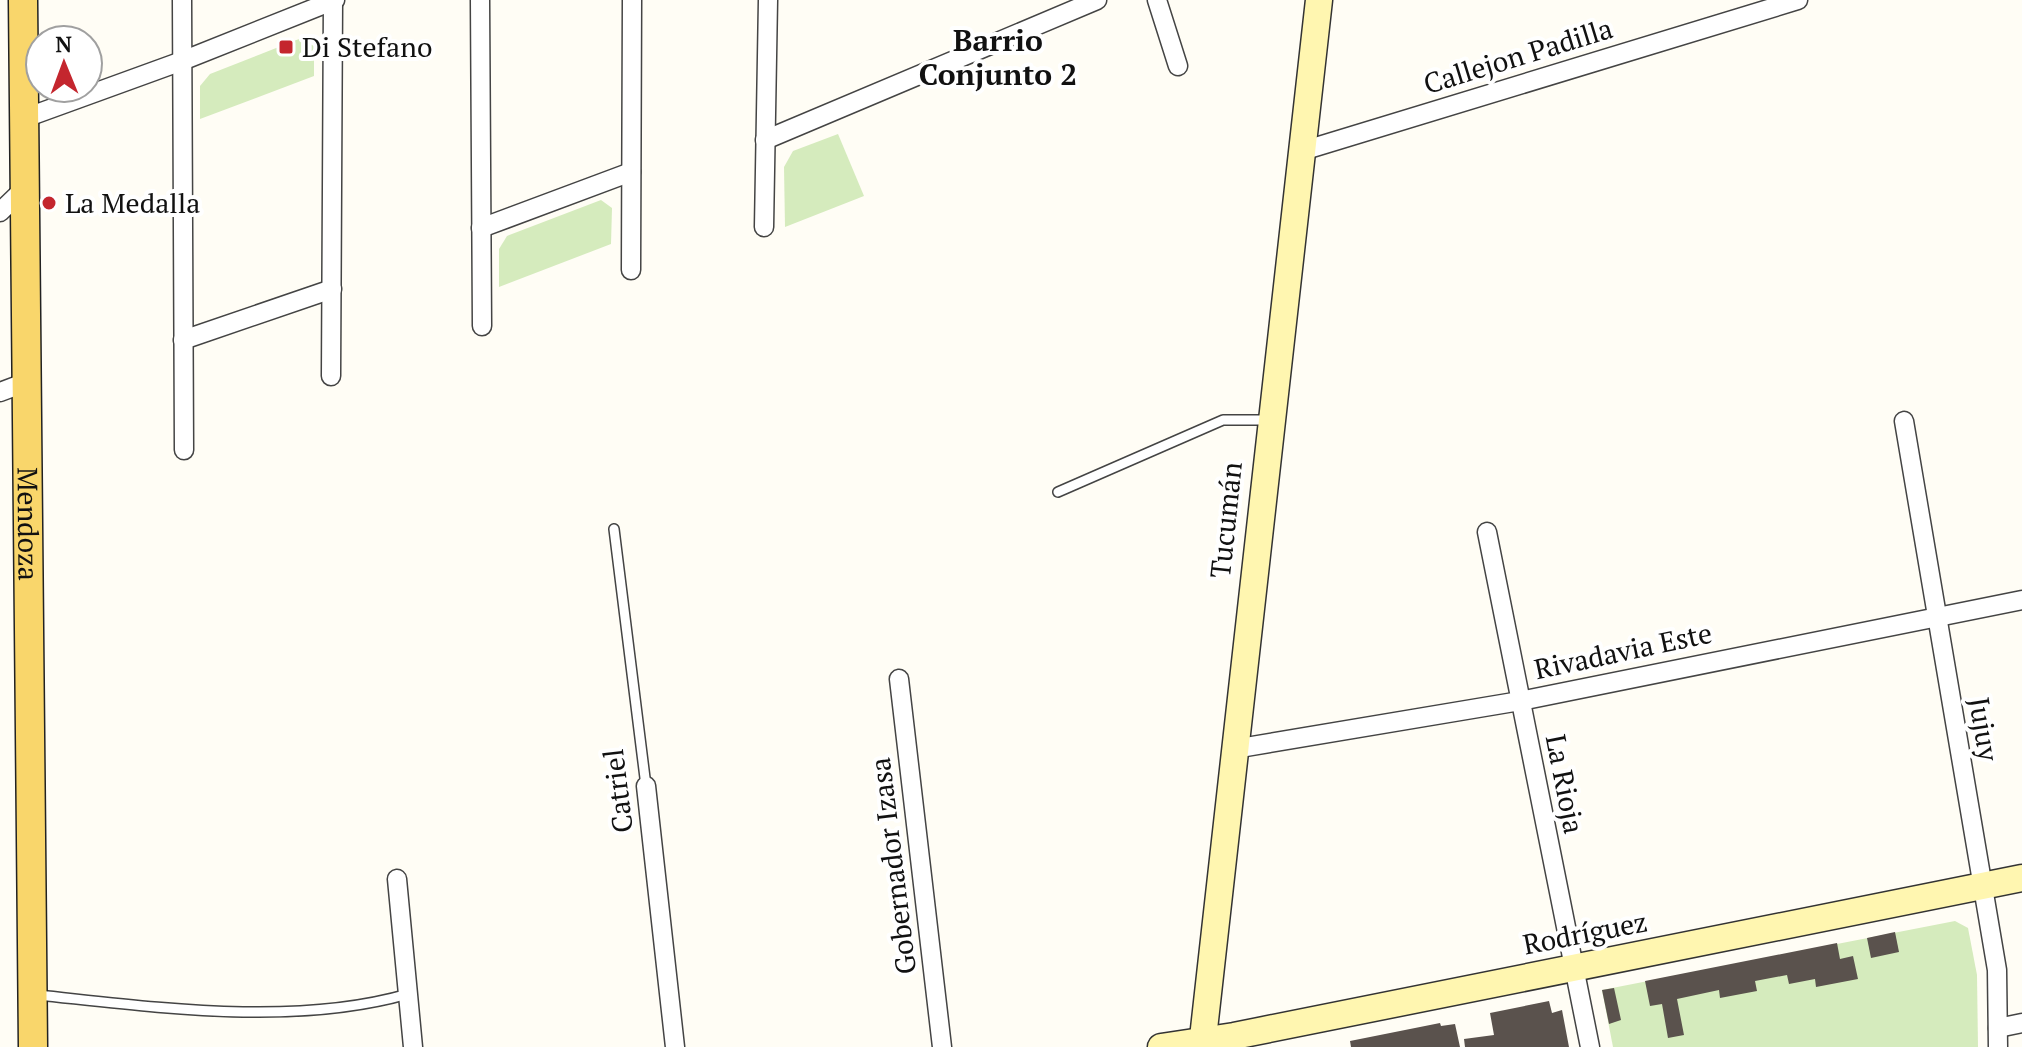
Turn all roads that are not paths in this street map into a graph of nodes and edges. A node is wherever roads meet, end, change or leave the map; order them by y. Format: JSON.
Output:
{"nodes":[{"id":1,"x":23,"y":0,"type":"edge"},
{"id":2,"x":182,"y":0,"type":"edge"},
{"id":3,"x":334,"y":0,"type":"edge"},
{"id":4,"x":480,"y":0,"type":"edge"},
{"id":5,"x":632,"y":0,"type":"edge"},
{"id":6,"x":768,"y":0,"type":"edge"},
{"id":7,"x":1097,"y":0,"type":"edge"},
{"id":8,"x":1157,"y":0,"type":"edge"},
{"id":9,"x":1319,"y":0,"type":"edge"},
{"id":10,"x":1798,"y":0,"type":"edge"},
{"id":11,"x":182,"y":61,"type":"junction"},
{"id":12,"x":1178,"y":66,"type":"dead end"},
{"id":13,"x":25,"y":118,"type":"junction"},
{"id":14,"x":765,"y":140,"type":"junction"},
{"id":15,"x":1299,"y":152,"type":"junction"},
{"id":16,"x":631,"y":172,"type":"junction"},
{"id":17,"x":26,"y":187,"type":"junction"},
{"id":18,"x":0,"y":212,"type":"edge"},
{"id":19,"x":764,"y":227,"type":"dead end"},
{"id":20,"x":481,"y":228,"type":"junction"},
{"id":21,"x":631,"y":270,"type":"dead end"},
{"id":22,"x":332,"y":289,"type":"junction"},
{"id":23,"x":482,"y":326,"type":"dead end"},
{"id":24,"x":183,"y":340,"type":"junction"},
{"id":25,"x":331,"y":376,"type":"dead end"},
{"id":26,"x":12,"y":387,"type":"edge"},
{"id":27,"x":1270,"y":420,"type":"junction"},
{"id":28,"x":1904,"y":421,"type":"dead end"},
{"id":29,"x":184,"y":450,"type":"dead end"},
{"id":30,"x":1058,"y":492,"type":"dead end"},
{"id":31,"x":614,"y":529,"type":"dead end"},
{"id":32,"x":1487,"y":532,"type":"dead end"},
{"id":33,"x":2022,"y":600,"type":"edge"},
{"id":34,"x":1936,"y":614,"type":"junction"},
{"id":35,"x":899,"y":679,"type":"dead end"},
{"id":36,"x":1520,"y":701,"type":"junction"},
{"id":37,"x":1234,"y":749,"type":"junction"},
{"id":38,"x":646,"y":786,"type":"joint"},
{"id":39,"x":2022,"y":878,"type":"edge"},
{"id":40,"x":397,"y":879,"type":"dead end"},
{"id":41,"x":1982,"y":885,"type":"junction"},
{"id":42,"x":1574,"y":968,"type":"junction"},
{"id":43,"x":408,"y":994,"type":"junction"},
{"id":44,"x":32,"y":995,"type":"junction"},
{"id":45,"x":2022,"y":1023,"type":"edge"},
{"id":46,"x":1998,"y":1038,"type":"edge"},
{"id":47,"x":1202,"y":1044,"type":"edge"},
{"id":48,"x":33,"y":1047,"type":"edge"},
{"id":49,"x":413,"y":1047,"type":"edge"},
{"id":50,"x":675,"y":1047,"type":"edge"},
{"id":51,"x":942,"y":1047,"type":"edge"},
{"id":52,"x":1161,"y":1047,"type":"edge"},
{"id":53,"x":1590,"y":1047,"type":"edge"}],
"edges":[{"from":1,"to":13,"type":"main road","name":"Mendoza"},
{"from":2,"to":11,"type":"street"},
{"from":3,"to":11,"type":"street"},
{"from":3,"to":22,"type":"street"},
{"from":4,"to":20,"type":"street"},
{"from":5,"to":16,"type":"street"},
{"from":6,"to":14,"type":"street"},
{"from":7,"to":14,"type":"street"},
{"from":8,"to":12,"type":"street"},
{"from":9,"to":15,"type":"main road","name":"Tucumán"},
{"from":10,"to":15,"type":"street","name":"Callejon Padilla"},
{"from":11,"to":13,"type":"street"},
{"from":11,"to":24,"type":"street"},
{"from":13,"to":17,"type":"main road","name":"Mendoza"},
{"from":14,"to":19,"type":"street"},
{"from":15,"to":27,"type":"main road","name":"Tucumán"},
{"from":16,"to":20,"type":"street"},
{"from":16,"to":21,"type":"street"},
{"from":17,"to":18,"type":"street"},
{"from":17,"to":26,"type":"main road","name":"Mendoza"},
{"from":20,"to":23,"type":"street"},
{"from":22,"to":24,"type":"street"},
{"from":22,"to":25,"type":"street"},
{"from":24,"to":29,"type":"street"},
{"from":26,"to":44,"type":"main road","name":"Mendoza"},
{"from":27,"to":30,"type":"lane"},
{"from":27,"to":37,"type":"main road","name":"Tucumán"},
{"from":28,"to":34,"type":"street","name":"Jujuy"},
{"from":31,"to":38,"type":"lane","name":"Catriel"},
{"from":32,"to":36,"type":"street","name":"La Rioja"},
{"from":33,"to":34,"type":"street","name":"Rivadavia Este"},
{"from":34,"to":36,"type":"street","name":"Rivadavia Este"},
{"from":34,"to":41,"type":"street","name":"Jujuy"},
{"from":35,"to":51,"type":"street","name":"Gobernador Izasa"},
{"from":36,"to":37,"type":"street","name":"Rivadavia Este"},
{"from":36,"to":42,"type":"street","name":"La Rioja"},
{"from":37,"to":47,"type":"main road","name":"Tucumán"},
{"from":38,"to":50,"type":"street","name":"Catriel"},
{"from":39,"to":41,"type":"main road","name":"Rodríguez"},
{"from":40,"to":43,"type":"street"},
{"from":41,"to":42,"type":"main road","name":"Rodríguez"},
{"from":41,"to":46,"type":"street","name":"Jujuy"},
{"from":42,"to":47,"type":"main road","name":"Rodríguez"},
{"from":42,"to":53,"type":"street","name":"La Rioja"},
{"from":43,"to":44,"type":"lane"},
{"from":43,"to":49,"type":"street"},
{"from":44,"to":48,"type":"main road","name":"Mendoza"},
{"from":45,"to":46,"type":"street"},
{"from":47,"to":52,"type":"main road","name":"Rodríguez"}]}
